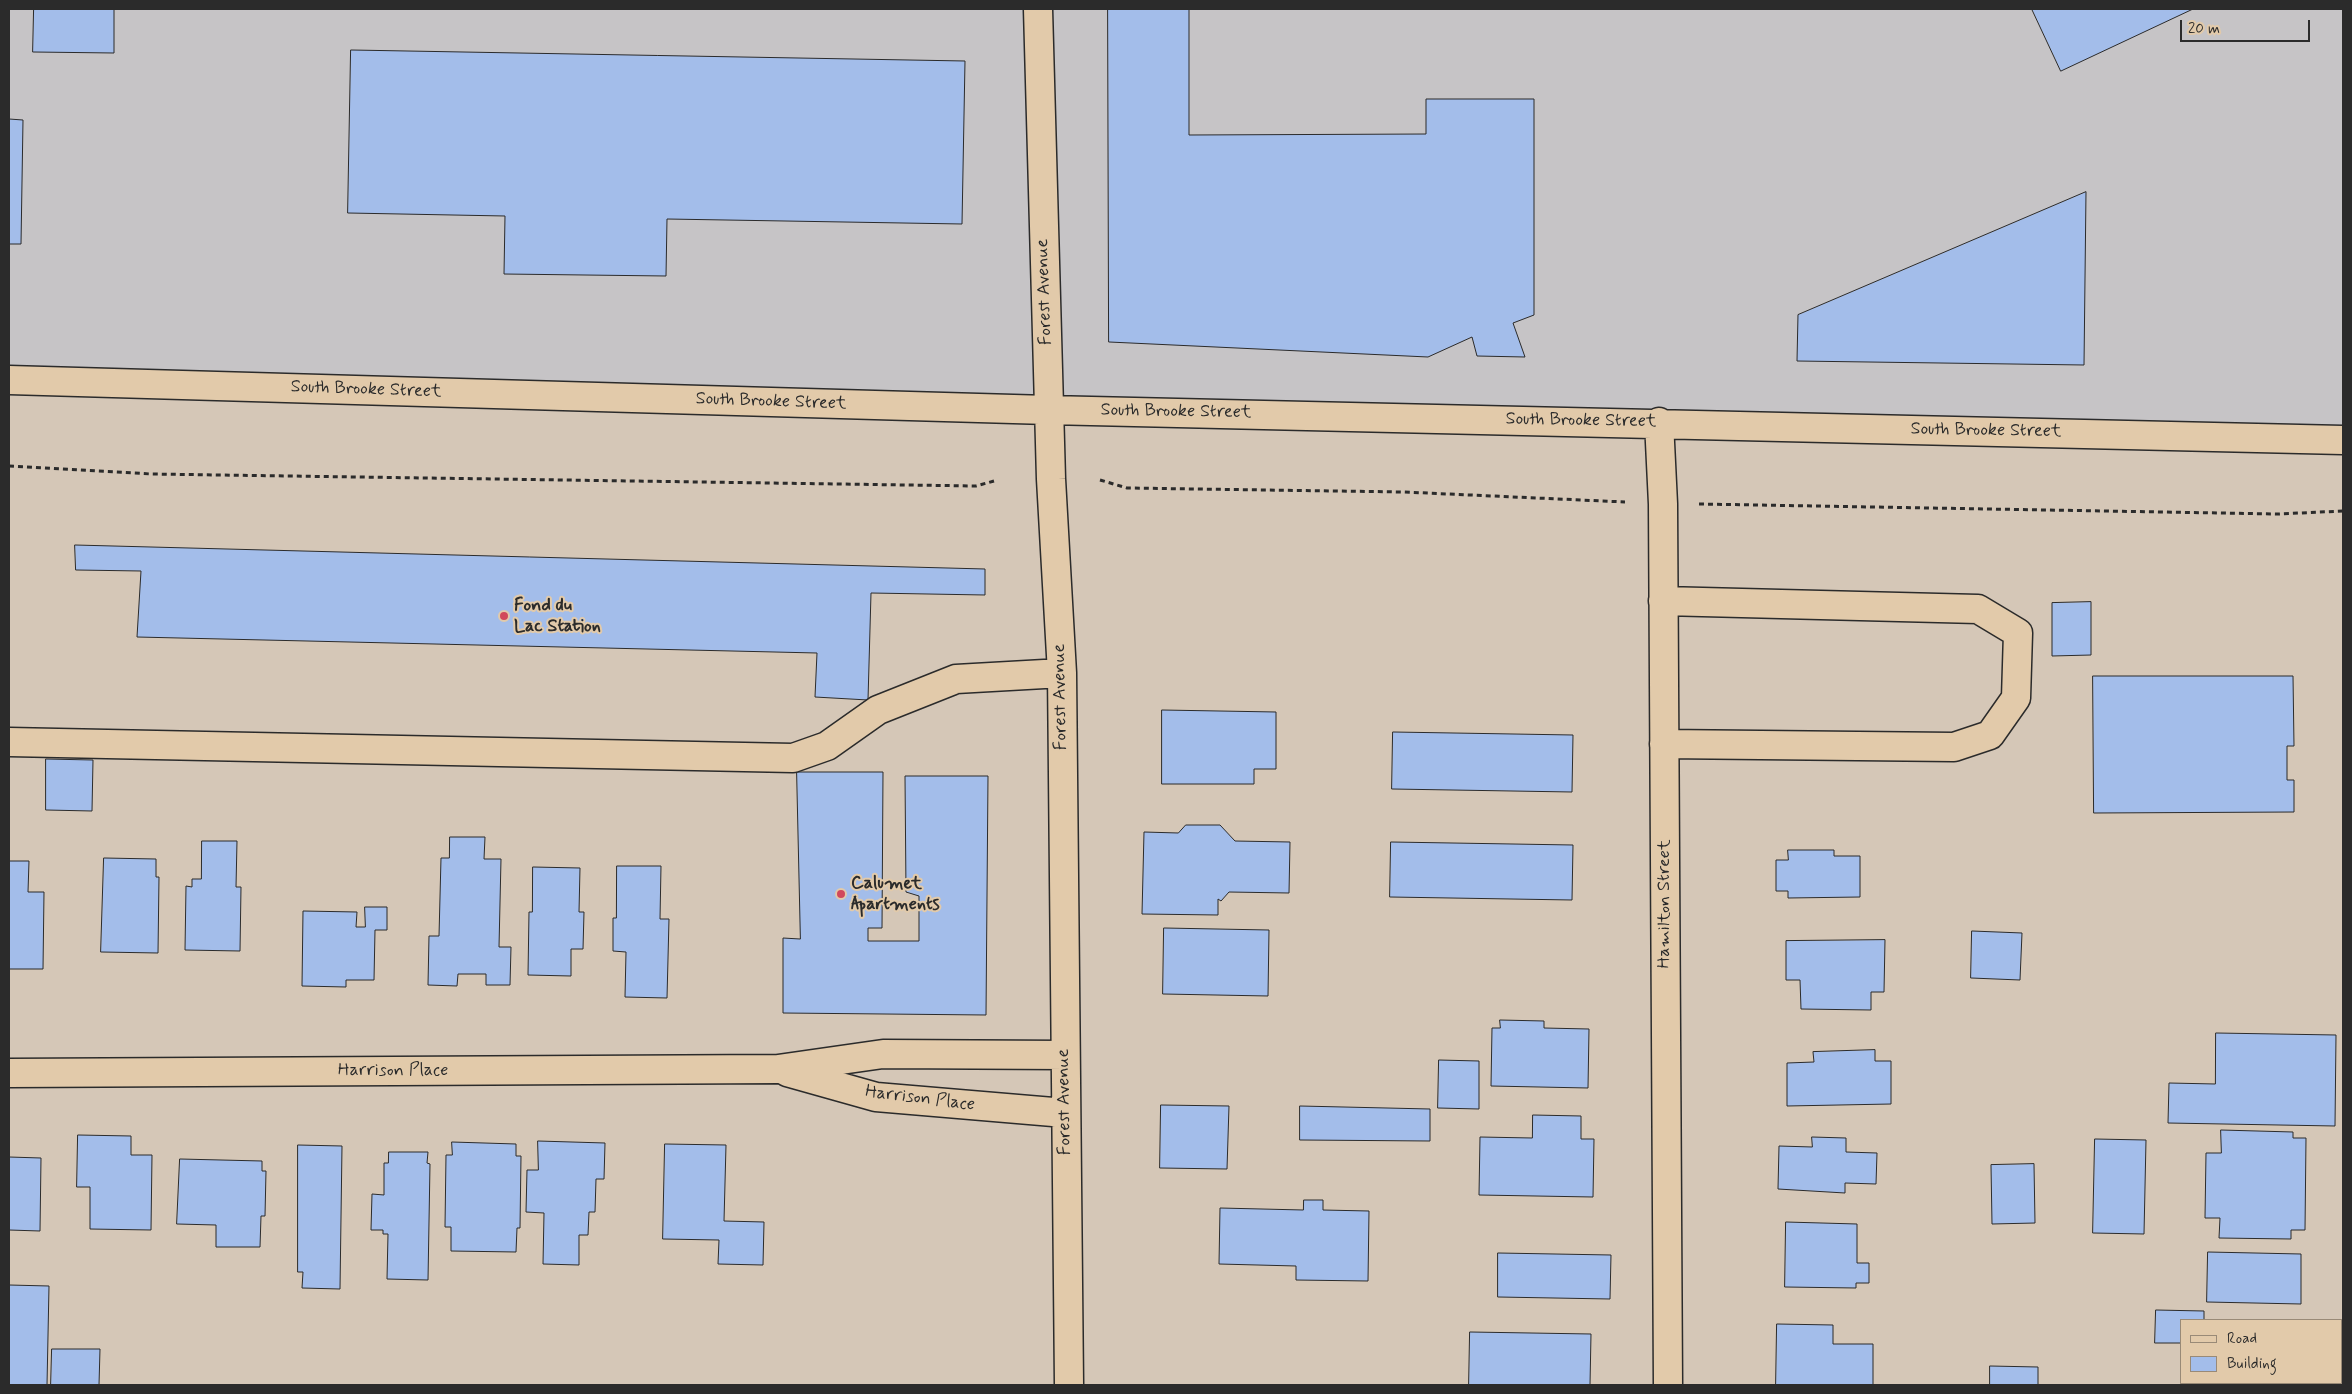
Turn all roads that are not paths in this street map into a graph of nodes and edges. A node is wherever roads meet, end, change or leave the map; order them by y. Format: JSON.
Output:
{"nodes":[{"id":1,"x":1038,"y":9,"type":"edge"},
{"id":2,"x":9,"y":380,"type":"edge"},
{"id":3,"x":1048,"y":410,"type":"junction"},
{"id":4,"x":1659,"y":422,"type":"junction"},
{"id":5,"x":2343,"y":440,"type":"edge"},
{"id":6,"x":1663,"y":601,"type":"junction"},
{"id":7,"x":1062,"y":673,"type":"junction"},
{"id":8,"x":9,"y":742,"type":"edge"},
{"id":9,"x":1664,"y":744,"type":"junction"},
{"id":10,"x":1065,"y":1055,"type":"junction"},
{"id":11,"x":778,"y":1069,"type":"junction"},
{"id":12,"x":9,"y":1073,"type":"edge"},
{"id":13,"x":1065,"y":1113,"type":"junction"},
{"id":14,"x":1070,"y":1385,"type":"edge"},
{"id":15,"x":1668,"y":1385,"type":"edge"}],
"edges":[{"from":1,"to":3,"type":"street","name":"Forest Avenue"},
{"from":2,"to":3,"type":"street","name":"South Brooke Street"},
{"from":3,"to":4,"type":"street","name":"South Brooke Street"},
{"from":3,"to":7,"type":"street","name":"Forest Avenue"},
{"from":4,"to":5,"type":"street","name":"South Brooke Street"},
{"from":4,"to":6,"type":"street","name":"Hamilton Street"},
{"from":6,"to":9,"type":"street","name":"Hamilton Street"},
{"from":6,"to":9,"type":"street"},
{"from":7,"to":8,"type":"street"},
{"from":7,"to":10,"type":"street","name":"Forest Avenue"},
{"from":9,"to":15,"type":"street","name":"Hamilton Street"},
{"from":10,"to":11,"type":"street","name":"Harrison Place"},
{"from":10,"to":13,"type":"street","name":"Forest Avenue"},
{"from":11,"to":12,"type":"street","name":"Harrison Place"},
{"from":11,"to":13,"type":"street","name":"Harrison Place"},
{"from":13,"to":14,"type":"street","name":"Forest Avenue"}]}
